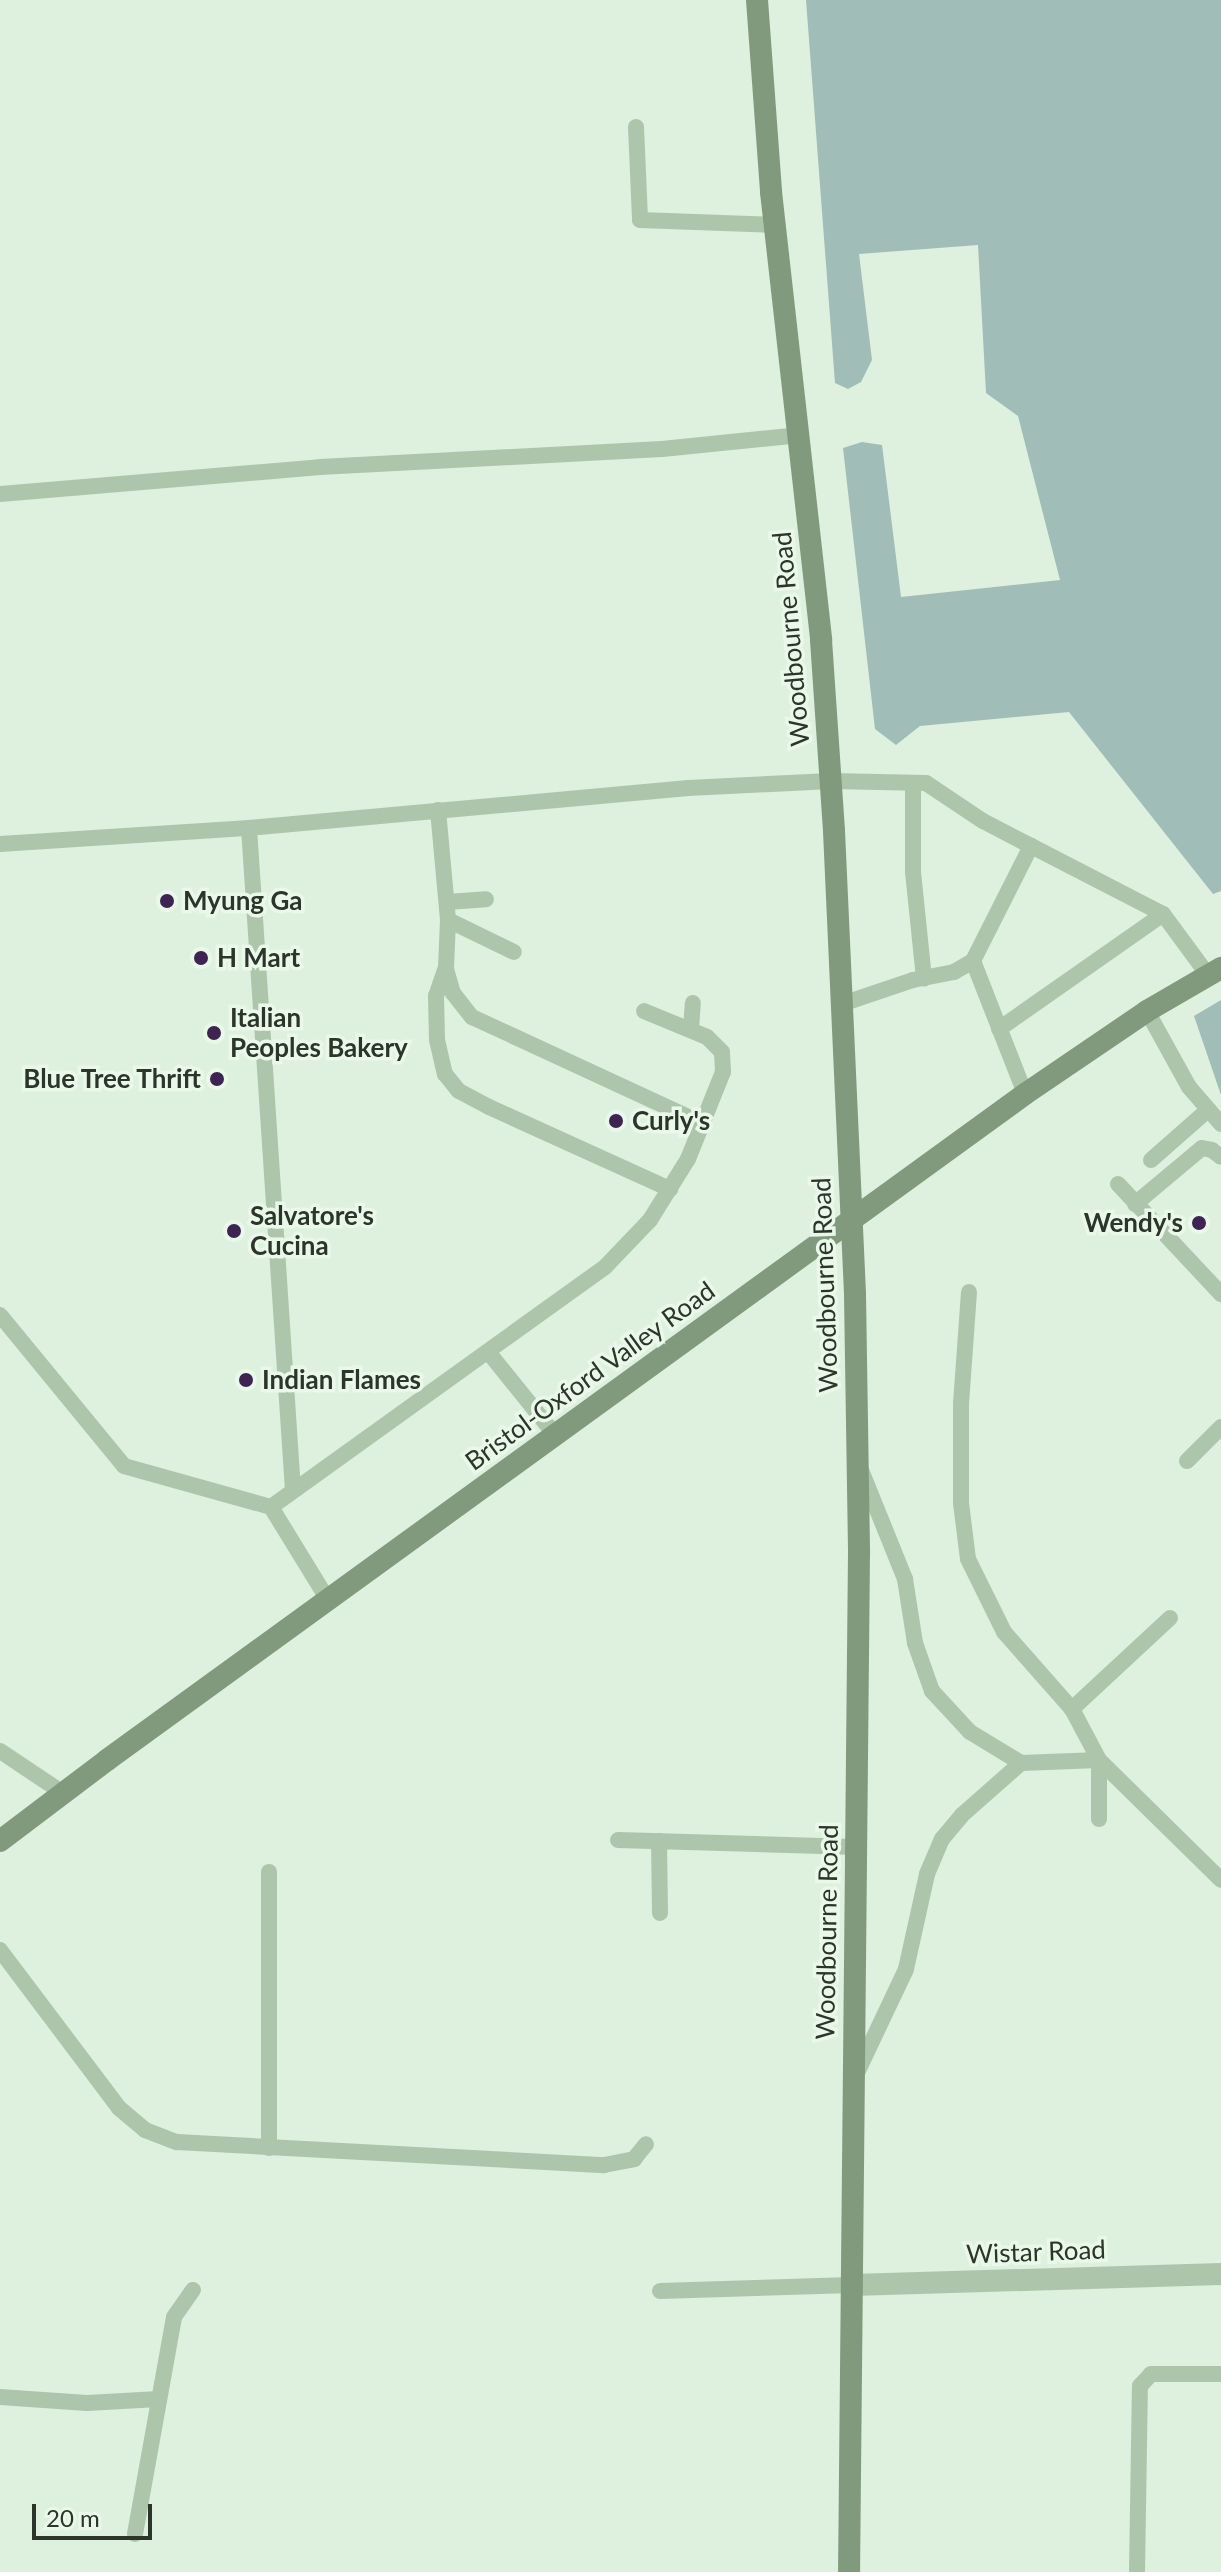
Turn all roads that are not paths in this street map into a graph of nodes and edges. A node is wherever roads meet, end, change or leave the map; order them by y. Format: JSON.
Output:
{"nodes":[{"id":1,"x":757,"y":0,"type":"edge"},
{"id":2,"x":636,"y":127,"type":"dead end"},
{"id":3,"x":774,"y":225,"type":"junction"},
{"id":4,"x":800,"y":435,"type":"junction"},
{"id":5,"x":0,"y":494,"type":"edge"},
{"id":6,"x":831,"y":781,"type":"junction"},
{"id":7,"x":913,"y":783,"type":"junction"},
{"id":8,"x":438,"y":810,"type":"junction"},
{"id":9,"x":249,"y":828,"type":"junction"},
{"id":10,"x":0,"y":844,"type":"edge"},
{"id":11,"x":1031,"y":846,"type":"junction"},
{"id":12,"x":486,"y":899,"type":"dead end"},
{"id":13,"x":447,"y":902,"type":"junction"},
{"id":14,"x":1163,"y":914,"type":"junction"},
{"id":15,"x":448,"y":920,"type":"junction"},
{"id":16,"x":514,"y":952,"type":"dead end"},
{"id":17,"x":973,"y":961,"type":"junction"},
{"id":18,"x":446,"y":967,"type":"junction"},
{"id":19,"x":1215,"y":972,"type":"edge"},
{"id":20,"x":924,"y":978,"type":"junction"},
{"id":21,"x":693,"y":1003,"type":"dead end"},
{"id":22,"x":842,"y":1004,"type":"junction"},
{"id":23,"x":644,"y":1011,"type":"dead end"},
{"id":24,"x":1147,"y":1011,"type":"junction"},
{"id":25,"x":691,"y":1029,"type":"junction"},
{"id":26,"x":999,"y":1029,"type":"junction"},
{"id":27,"x":1025,"y":1094,"type":"junction"},
{"id":28,"x":1208,"y":1110,"type":"junction"},
{"id":29,"x":701,"y":1123,"type":"junction"},
{"id":30,"x":1221,"y":1124,"type":"edge"},
{"id":31,"x":1221,"y":1157,"type":"edge"},
{"id":32,"x":1151,"y":1160,"type":"dead end"},
{"id":33,"x":1118,"y":1184,"type":"dead end"},
{"id":34,"x":670,"y":1189,"type":"junction"},
{"id":35,"x":1135,"y":1204,"type":"junction"},
{"id":36,"x":852,"y":1218,"type":"junction"},
{"id":37,"x":969,"y":1292,"type":"dead end"},
{"id":38,"x":1221,"y":1294,"type":"edge"},
{"id":39,"x":0,"y":1315,"type":"edge"},
{"id":40,"x":489,"y":1353,"type":"junction"},
{"id":41,"x":1221,"y":1427,"type":"edge"},
{"id":42,"x":556,"y":1436,"type":"junction"},
{"id":43,"x":857,"y":1461,"type":"junction"},
{"id":44,"x":1187,"y":1461,"type":"dead end"},
{"id":45,"x":293,"y":1491,"type":"junction"},
{"id":46,"x":271,"y":1507,"type":"junction"},
{"id":47,"x":328,"y":1600,"type":"junction"},
{"id":48,"x":1170,"y":1618,"type":"dead end"},
{"id":49,"x":1072,"y":1709,"type":"junction"},
{"id":50,"x":0,"y":1751,"type":"edge"},
{"id":51,"x":1099,"y":1760,"type":"junction"},
{"id":52,"x":1021,"y":1763,"type":"junction"},
{"id":53,"x":63,"y":1793,"type":"junction"},
{"id":54,"x":1099,"y":1819,"type":"dead end"},
{"id":55,"x":618,"y":1840,"type":"dead end"},
{"id":56,"x":0,"y":1841,"type":"edge"},
{"id":57,"x":659,"y":1841,"type":"junction"},
{"id":58,"x":856,"y":1847,"type":"junction"},
{"id":59,"x":269,"y":1872,"type":"dead end"},
{"id":60,"x":1221,"y":1880,"type":"edge"},
{"id":61,"x":660,"y":1913,"type":"dead end"},
{"id":62,"x":0,"y":1950,"type":"edge"},
{"id":63,"x":854,"y":2079,"type":"junction"},
{"id":64,"x":646,"y":2144,"type":"dead end"},
{"id":65,"x":269,"y":2148,"type":"junction"},
{"id":66,"x":1221,"y":2274,"type":"edge"},
{"id":67,"x":852,"y":2285,"type":"junction"},
{"id":68,"x":193,"y":2290,"type":"dead end"},
{"id":69,"x":660,"y":2291,"type":"dead end"},
{"id":70,"x":1221,"y":2374,"type":"edge"},
{"id":71,"x":0,"y":2397,"type":"edge"},
{"id":72,"x":159,"y":2399,"type":"junction"},
{"id":73,"x":135,"y":2534,"type":"dead end"},
{"id":74,"x":849,"y":2572,"type":"edge"},
{"id":75,"x":1137,"y":2572,"type":"edge"}],
"edges":[{"from":1,"to":3,"type":"main road","name":"Woodbourne Road"},
{"from":2,"to":3,"type":"lane"},
{"from":3,"to":4,"type":"main road","name":"Woodbourne Road"},
{"from":4,"to":5,"type":"lane"},
{"from":4,"to":6,"type":"main road","name":"Woodbourne Road"},
{"from":6,"to":7,"type":"lane"},
{"from":6,"to":8,"type":"lane"},
{"from":6,"to":22,"type":"main road","name":"Woodbourne Road"},
{"from":7,"to":11,"type":"lane"},
{"from":7,"to":20,"type":"lane"},
{"from":8,"to":9,"type":"lane"},
{"from":8,"to":13,"type":"lane"},
{"from":9,"to":10,"type":"lane"},
{"from":9,"to":45,"type":"lane"},
{"from":11,"to":14,"type":"lane"},
{"from":11,"to":17,"type":"lane"},
{"from":12,"to":13,"type":"lane"},
{"from":13,"to":15,"type":"lane"},
{"from":14,"to":19,"type":"lane"},
{"from":14,"to":26,"type":"lane"},
{"from":15,"to":16,"type":"lane"},
{"from":15,"to":18,"type":"lane"},
{"from":17,"to":20,"type":"lane"},
{"from":17,"to":26,"type":"lane"},
{"from":18,"to":29,"type":"lane"},
{"from":18,"to":34,"type":"lane"},
{"from":19,"to":24,"type":"main road","name":"Bristol-Oxford Valley Road"},
{"from":20,"to":22,"type":"lane"},
{"from":21,"to":25,"type":"lane"},
{"from":22,"to":36,"type":"main road","name":"Woodbourne Road"},
{"from":23,"to":25,"type":"lane"},
{"from":24,"to":27,"type":"main road","name":"Bristol-Oxford Valley Road"},
{"from":24,"to":28,"type":"lane"},
{"from":25,"to":29,"type":"lane"},
{"from":26,"to":27,"type":"lane"},
{"from":27,"to":36,"type":"main road","name":"Bristol-Oxford Valley Road"},
{"from":28,"to":30,"type":"lane"},
{"from":28,"to":32,"type":"lane"},
{"from":29,"to":34,"type":"lane"},
{"from":31,"to":35,"type":"lane"},
{"from":33,"to":35,"type":"lane"},
{"from":34,"to":40,"type":"lane"},
{"from":35,"to":38,"type":"lane"},
{"from":36,"to":42,"type":"main road","name":"Bristol-Oxford Valley Road"},
{"from":36,"to":43,"type":"main road","name":"Woodbourne Road"},
{"from":37,"to":49,"type":"lane"},
{"from":39,"to":46,"type":"lane"},
{"from":40,"to":42,"type":"lane"},
{"from":40,"to":45,"type":"lane"},
{"from":41,"to":44,"type":"lane"},
{"from":42,"to":47,"type":"main road","name":"Bristol-Oxford Valley Road"},
{"from":43,"to":52,"type":"lane"},
{"from":43,"to":58,"type":"main road","name":"Woodbourne Road"},
{"from":45,"to":46,"type":"lane"},
{"from":46,"to":47,"type":"lane"},
{"from":47,"to":53,"type":"main road","name":"Bristol-Oxford Valley Road"},
{"from":48,"to":49,"type":"lane"},
{"from":49,"to":51,"type":"lane"},
{"from":50,"to":53,"type":"lane"},
{"from":51,"to":52,"type":"lane"},
{"from":51,"to":54,"type":"lane"},
{"from":51,"to":60,"type":"lane"},
{"from":52,"to":63,"type":"lane"},
{"from":53,"to":56,"type":"main road","name":"Bristol-Oxford Valley Road"},
{"from":55,"to":57,"type":"lane"},
{"from":57,"to":58,"type":"lane"},
{"from":57,"to":61,"type":"lane"},
{"from":58,"to":63,"type":"main road","name":"Woodbourne Road"},
{"from":59,"to":65,"type":"lane"},
{"from":62,"to":65,"type":"lane"},
{"from":63,"to":67,"type":"main road","name":"Woodbourne Road"},
{"from":64,"to":65,"type":"lane"},
{"from":66,"to":67,"type":"street","name":"Wistar Road"},
{"from":67,"to":69,"type":"lane"},
{"from":67,"to":74,"type":"main road","name":"Woodbourne Road"},
{"from":68,"to":72,"type":"lane"},
{"from":70,"to":75,"type":"lane"},
{"from":71,"to":72,"type":"lane"},
{"from":72,"to":73,"type":"lane"}]}
